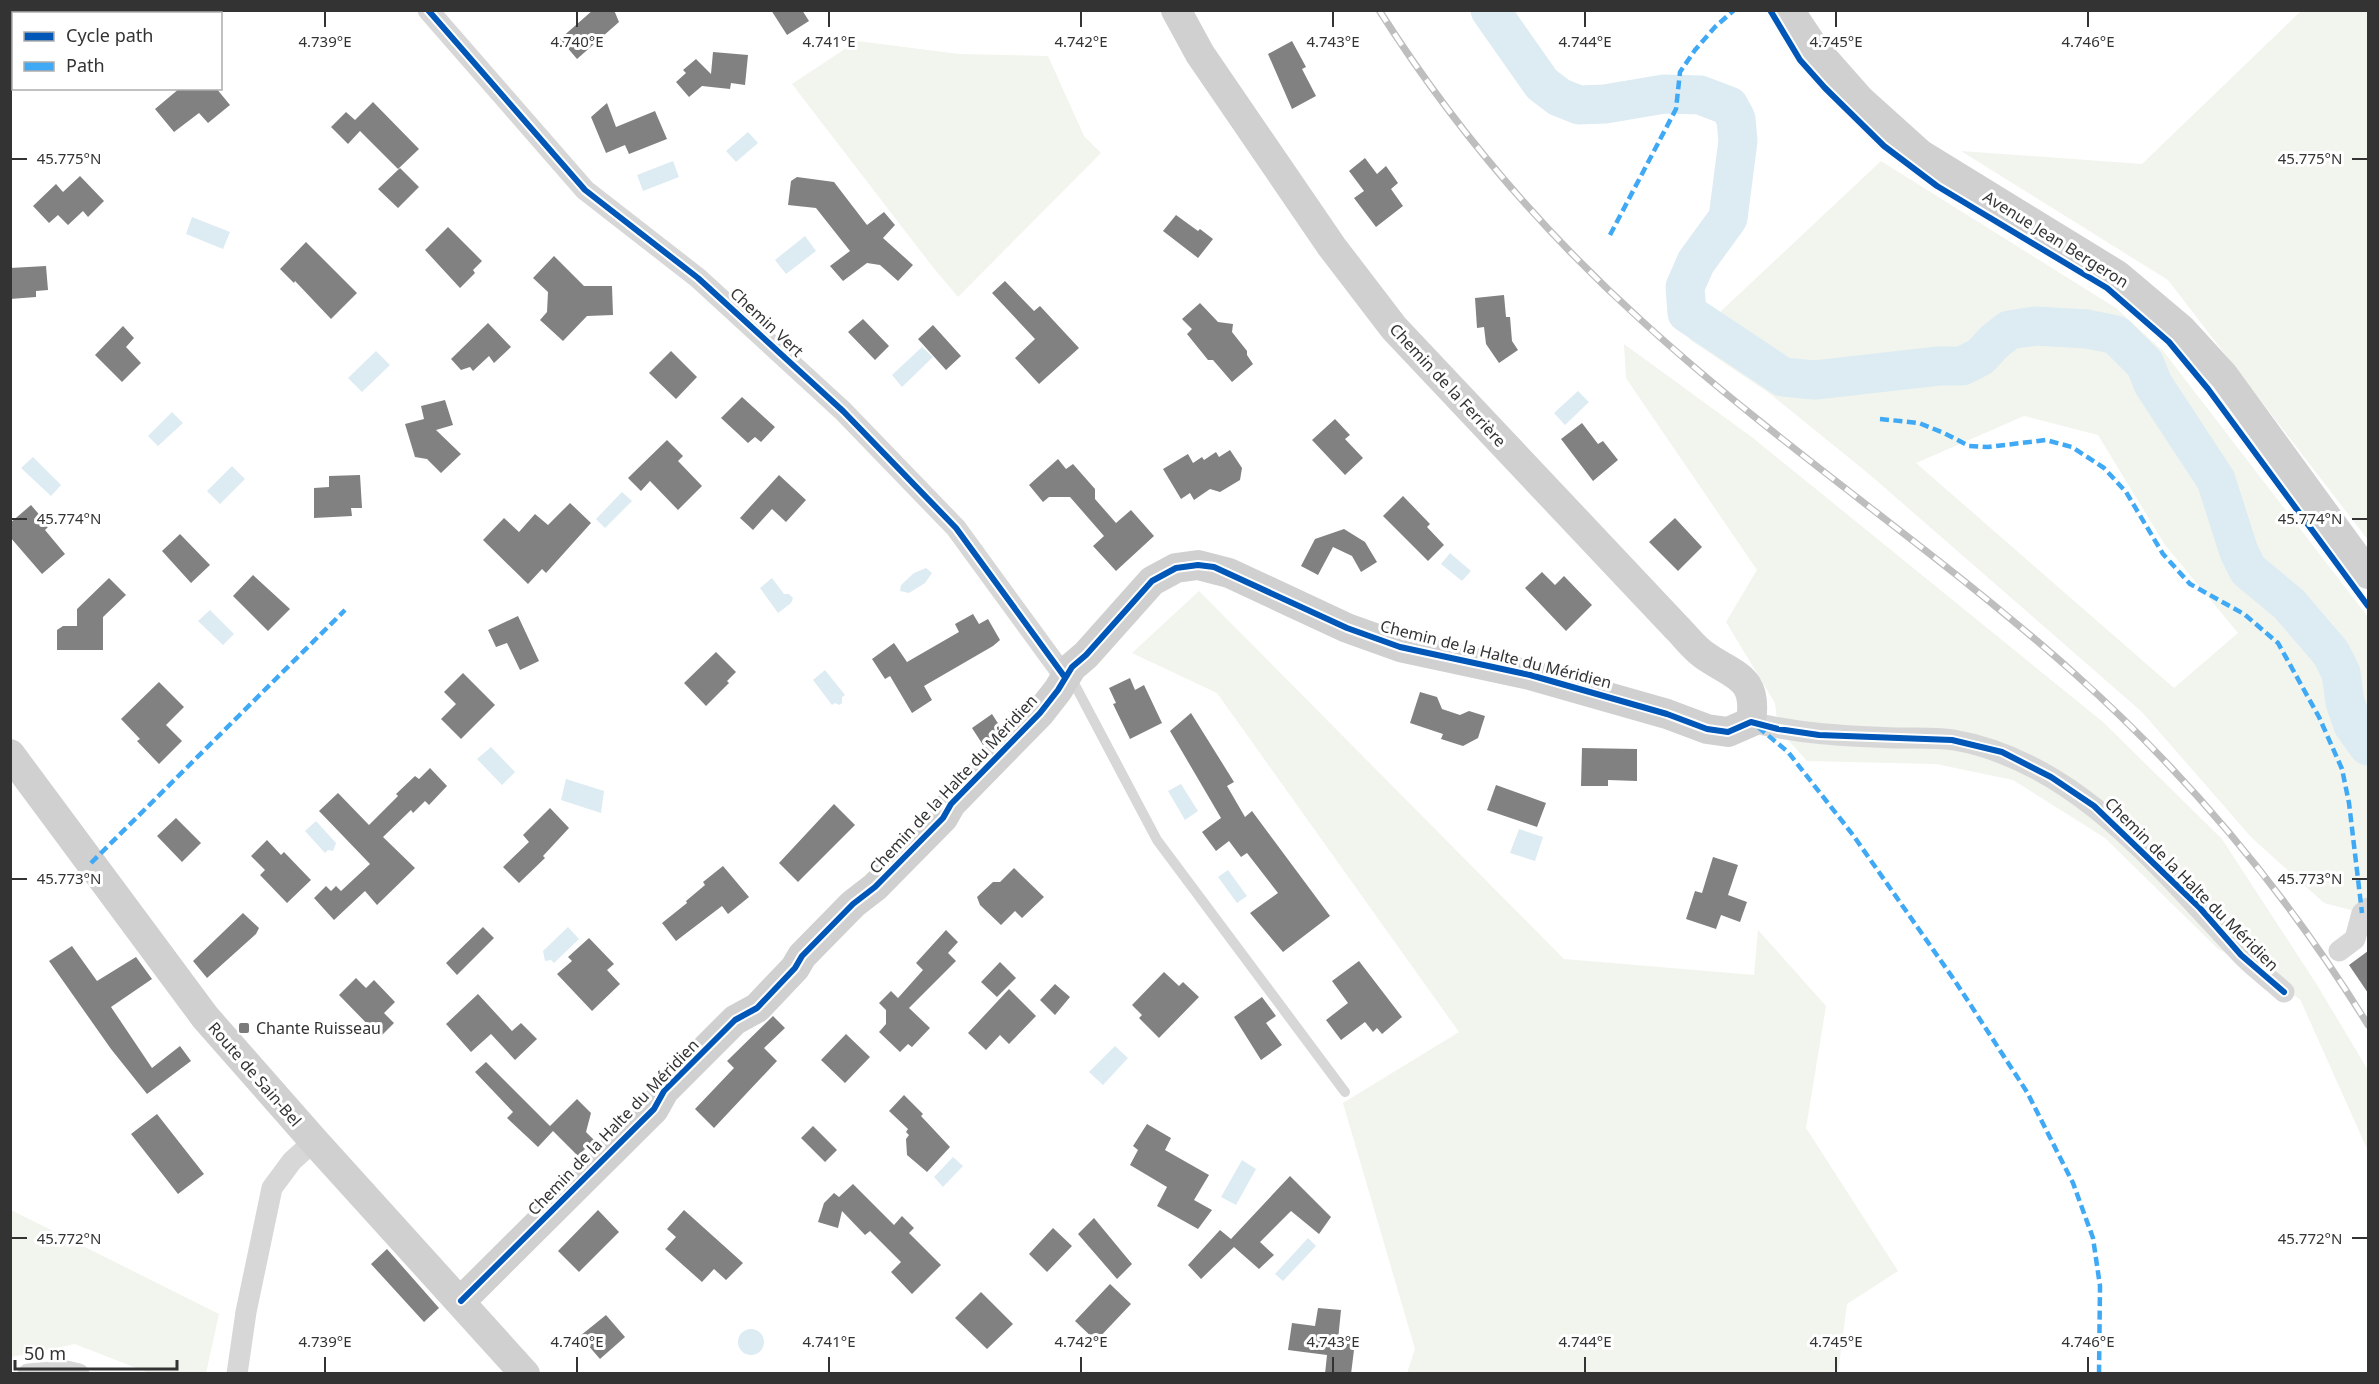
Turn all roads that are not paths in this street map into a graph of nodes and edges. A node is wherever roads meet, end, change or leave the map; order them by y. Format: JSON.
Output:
{"nodes":[{"id":1,"x":429,"y":10,"type":"edge"},
{"id":2,"x":1176,"y":10,"type":"edge"},
{"id":3,"x":1789,"y":10,"type":"edge"},
{"id":4,"x":2368,"y":574,"type":"edge"},
{"id":5,"x":1064,"y":676,"type":"junction"},
{"id":6,"x":1750,"y":722,"type":"junction"},
{"id":7,"x":10,"y":754,"type":"edge"},
{"id":8,"x":2368,"y":908,"type":"edge"},
{"id":9,"x":2339,"y":951,"type":"dead end"},
{"id":10,"x":2284,"y":992,"type":"dead end"},
{"id":11,"x":1345,"y":1092,"type":"dead end"},
{"id":12,"x":314,"y":1141,"type":"junction"},
{"id":13,"x":461,"y":1301,"type":"junction"},
{"id":14,"x":28,"y":1374,"type":"edge"},
{"id":15,"x":79,"y":1374,"type":"edge"},
{"id":16,"x":237,"y":1374,"type":"edge"},
{"id":17,"x":525,"y":1374,"type":"edge"}],
"edges":[{"from":1,"to":5,"type":"street","name":"Chemin Vert"},
{"from":2,"to":6,"type":"street","name":"Chemin de la Ferrière"},
{"from":3,"to":4,"type":"street","name":"Avenue Jean Bergeron"},
{"from":5,"to":6,"type":"street","name":"Chemin de la Halte du Méridien"},
{"from":5,"to":11,"type":"lane"},
{"from":5,"to":13,"type":"street","name":"Chemin de la Halte du Méridien"},
{"from":6,"to":10,"type":"street","name":"Chemin de la Halte du Méridien"},
{"from":7,"to":12,"type":"street","name":"Route de Sain-Bel"},
{"from":8,"to":9,"type":"street"},
{"from":12,"to":13,"type":"street","name":"Route de Sain-Bel"},
{"from":12,"to":16,"type":"street"},
{"from":13,"to":17,"type":"street","name":"Route de Sain-Bel"},
{"from":14,"to":15,"type":"street"}]}
